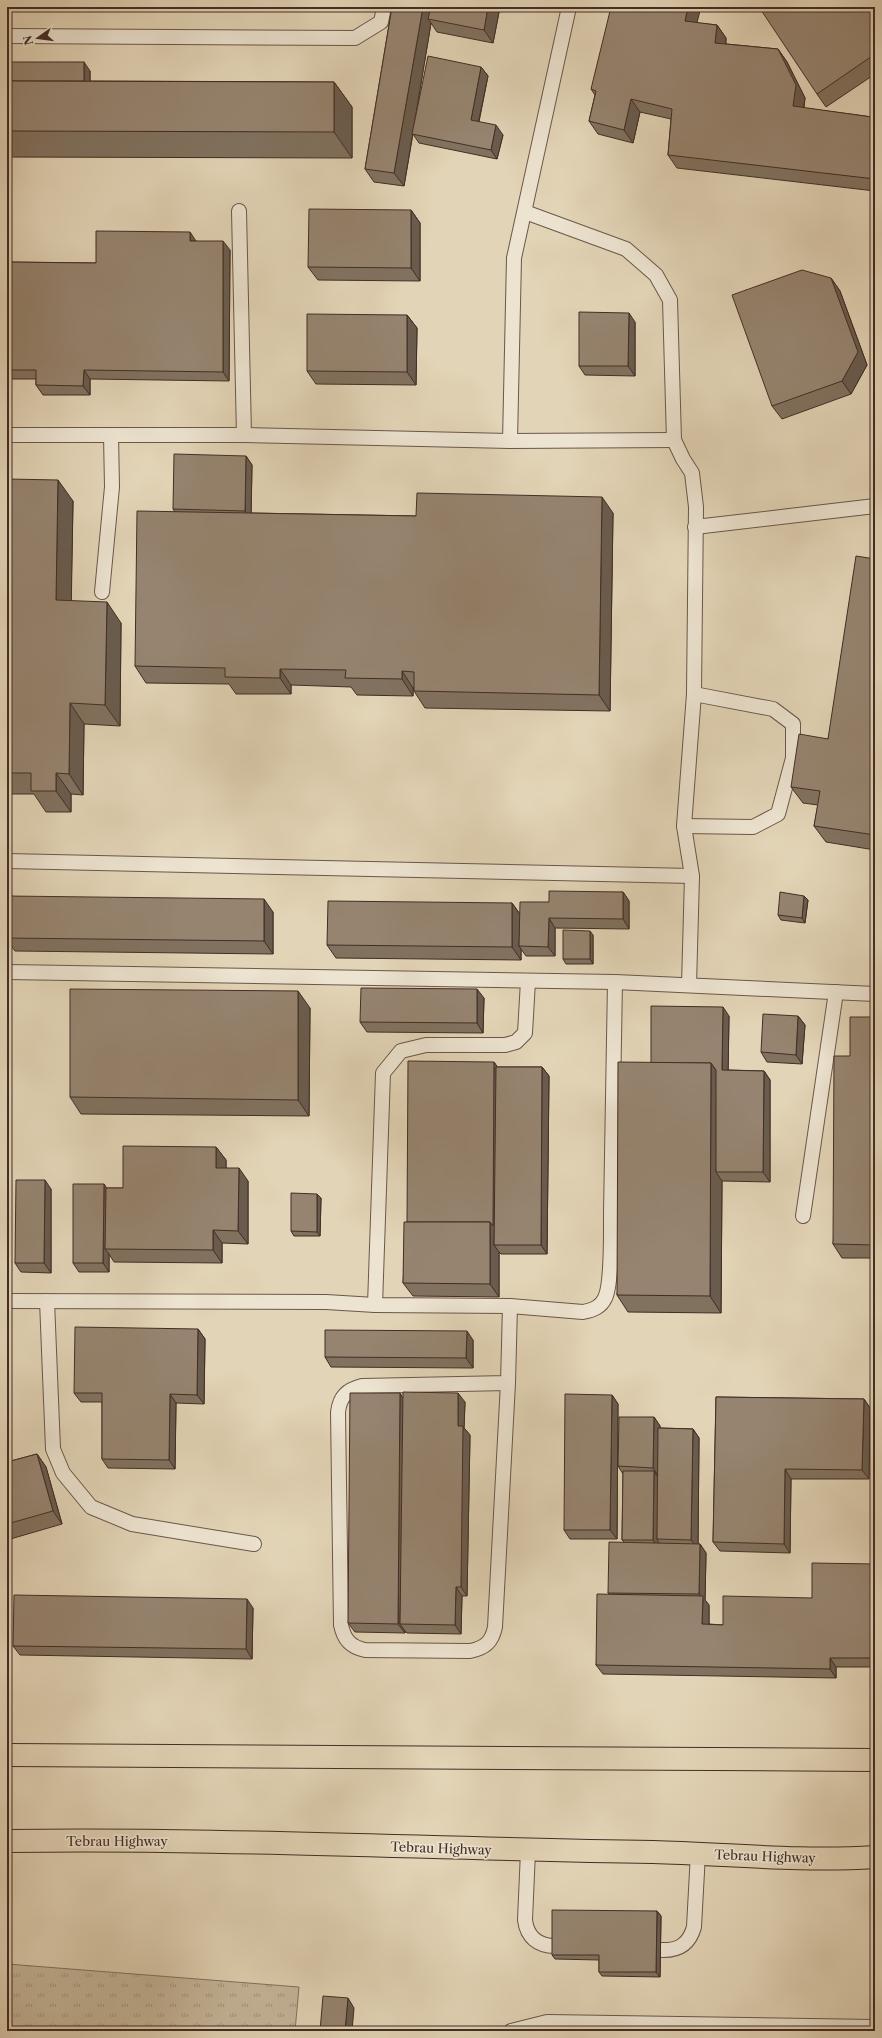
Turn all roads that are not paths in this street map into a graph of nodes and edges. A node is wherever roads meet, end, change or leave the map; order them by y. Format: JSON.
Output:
{"nodes":[{"id":1,"x":384,"y":7,"type":"edge"},
{"id":2,"x":569,"y":7,"type":"edge"},
{"id":3,"x":7,"y":36,"type":"edge"},
{"id":4,"x":239,"y":210,"type":"dead end"},
{"id":5,"x":525,"y":212,"type":"junction"},
{"id":6,"x":7,"y":435,"type":"edge"},
{"id":7,"x":111,"y":435,"type":"junction"},
{"id":8,"x":244,"y":435,"type":"junction"},
{"id":9,"x":674,"y":440,"type":"junction"},
{"id":10,"x":510,"y":441,"type":"junction"},
{"id":11,"x":875,"y":506,"type":"edge"},
{"id":12,"x":696,"y":527,"type":"junction"},
{"id":13,"x":102,"y":592,"type":"dead end"},
{"id":14,"x":694,"y":694,"type":"junction"},
{"id":15,"x":684,"y":826,"type":"junction"},
{"id":16,"x":7,"y":861,"type":"edge"},
{"id":17,"x":692,"y":876,"type":"junction"},
{"id":18,"x":7,"y":972,"type":"edge"},
{"id":19,"x":528,"y":981,"type":"junction"},
{"id":20,"x":615,"y":982,"type":"junction"},
{"id":21,"x":689,"y":985,"type":"junction"},
{"id":22,"x":836,"y":992,"type":"junction"},
{"id":23,"x":875,"y":994,"type":"edge"},
{"id":24,"x":803,"y":1216,"type":"dead end"},
{"id":25,"x":7,"y":1301,"type":"edge"},
{"id":26,"x":47,"y":1301,"type":"junction"},
{"id":27,"x":375,"y":1305,"type":"junction"},
{"id":28,"x":510,"y":1306,"type":"junction"},
{"id":29,"x":508,"y":1383,"type":"junction"},
{"id":30,"x":254,"y":1544,"type":"dead end"},
{"id":31,"x":7,"y":1755,"type":"edge"},
{"id":32,"x":875,"y":1760,"type":"edge"},
{"id":33,"x":7,"y":1841,"type":"edge"},
{"id":34,"x":528,"y":1851,"type":"junction"},
{"id":35,"x":698,"y":1853,"type":"junction"},
{"id":36,"x":875,"y":1857,"type":"edge"},
{"id":37,"x":843,"y":1859,"type":"junction"},
{"id":38,"x":875,"y":1865,"type":"edge"},
{"id":39,"x":555,"y":1946,"type":"edge"},
{"id":40,"x":660,"y":1950,"type":"dead end"},
{"id":41,"x":875,"y":2027,"type":"edge"},
{"id":42,"x":511,"y":2031,"type":"edge"}],
"edges":[{"from":1,"to":3,"type":"lane"},
{"from":2,"to":5,"type":"lane"},
{"from":4,"to":8,"type":"lane"},
{"from":5,"to":9,"type":"lane"},
{"from":5,"to":10,"type":"lane"},
{"from":6,"to":7,"type":"lane"},
{"from":7,"to":8,"type":"lane"},
{"from":7,"to":13,"type":"lane"},
{"from":8,"to":10,"type":"lane"},
{"from":9,"to":10,"type":"lane"},
{"from":9,"to":12,"type":"lane"},
{"from":11,"to":12,"type":"lane"},
{"from":12,"to":14,"type":"lane"},
{"from":14,"to":15,"type":"lane"},
{"from":14,"to":15,"type":"lane"},
{"from":15,"to":17,"type":"lane"},
{"from":16,"to":17,"type":"lane"},
{"from":17,"to":21,"type":"lane"},
{"from":18,"to":19,"type":"lane"},
{"from":19,"to":20,"type":"lane"},
{"from":19,"to":27,"type":"lane"},
{"from":20,"to":21,"type":"lane"},
{"from":20,"to":28,"type":"lane"},
{"from":21,"to":22,"type":"lane"},
{"from":22,"to":23,"type":"lane"},
{"from":22,"to":24,"type":"lane"},
{"from":25,"to":26,"type":"lane"},
{"from":26,"to":27,"type":"lane"},
{"from":26,"to":30,"type":"lane"},
{"from":27,"to":28,"type":"lane"},
{"from":28,"to":29,"type":"lane"},
{"from":29,"to":29,"type":"lane"},
{"from":31,"to":32,"type":"highway"},
{"from":33,"to":34,"type":"highway","name":"Tebrau Highway"},
{"from":34,"to":35,"type":"highway","name":"Tebrau Highway"},
{"from":34,"to":39,"type":"lane"},
{"from":35,"to":37,"type":"highway","name":"Tebrau Highway"},
{"from":35,"to":40,"type":"lane"},
{"from":36,"to":37,"type":"highway","name":"Tebrau Highway"},
{"from":37,"to":38,"type":"highway"},
{"from":41,"to":42,"type":"lane"}]}
